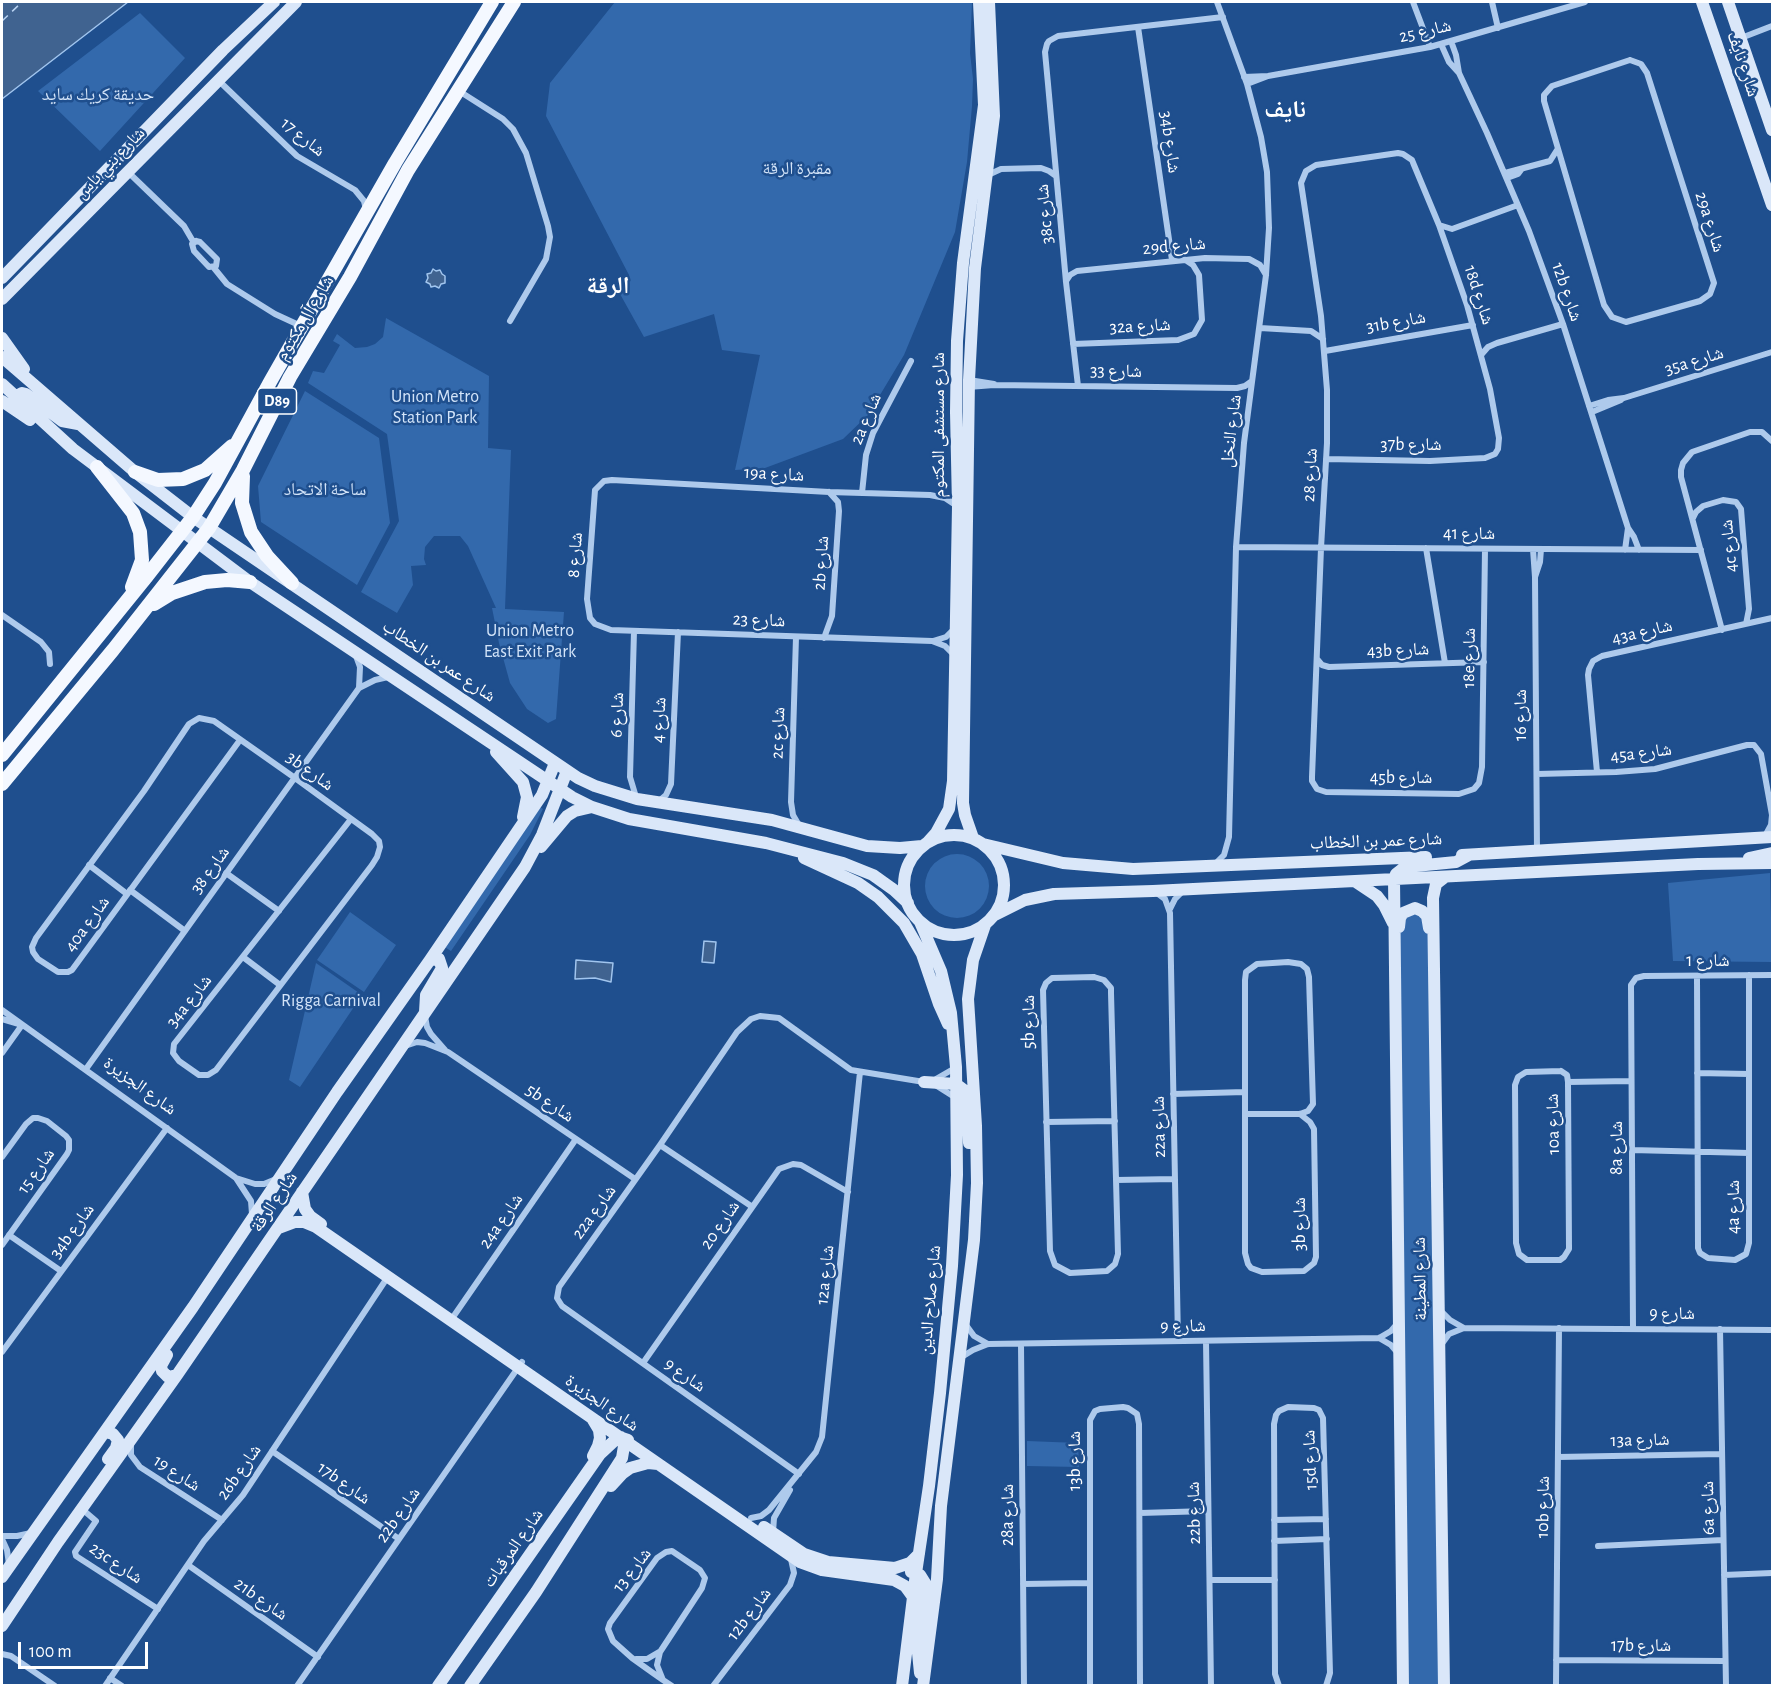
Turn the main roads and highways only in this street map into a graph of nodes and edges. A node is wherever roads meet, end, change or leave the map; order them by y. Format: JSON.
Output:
{"nodes":[{"id":1,"x":274,"y":2,"type":"edge"},
{"id":2,"x":280,"y":2,"type":"edge"},
{"id":3,"x":296,"y":2,"type":"edge"},
{"id":4,"x":492,"y":2,"type":"edge"},
{"id":5,"x":504,"y":2,"type":"edge"},
{"id":6,"x":514,"y":2,"type":"edge"},
{"id":7,"x":979,"y":2,"type":"edge"},
{"id":8,"x":989,"y":2,"type":"edge"},
{"id":9,"x":1702,"y":2,"type":"edge"},
{"id":10,"x":1728,"y":2,"type":"edge"},
{"id":11,"x":205,"y":69,"type":"junction"},
{"id":12,"x":218,"y":81,"type":"junction"},
{"id":13,"x":458,"y":90,"type":"junction"},
{"id":14,"x":1773,"y":130,"type":"edge"},
{"id":15,"x":139,"y":159,"type":"junction"},
{"id":16,"x":394,"y":163,"type":"junction"},
{"id":17,"x":408,"y":170,"type":"junction"},
{"id":18,"x":1773,"y":206,"type":"edge"},
{"id":19,"x":2,"y":278,"type":"edge"},
{"id":20,"x":2,"y":299,"type":"edge"},
{"id":21,"x":2,"y":338,"type":"edge"},
{"id":22,"x":2,"y":357,"type":"edge"},
{"id":23,"x":2,"y":384,"type":"edge"},
{"id":24,"x":41,"y":392,"type":"junction"},
{"id":25,"x":15,"y":397,"type":"junction"},
{"id":26,"x":2,"y":401,"type":"edge"},
{"id":27,"x":79,"y":424,"type":"junction"},
{"id":28,"x":61,"y":438,"type":"junction"},
{"id":29,"x":240,"y":438,"type":"junction"},
{"id":30,"x":98,"y":467,"type":"junction"},
{"id":31,"x":243,"y":470,"type":"junction"},
{"id":32,"x":135,"y":472,"type":"junction"},
{"id":33,"x":193,"y":517,"type":"junction"},
{"id":34,"x":209,"y":528,"type":"junction"},
{"id":35,"x":181,"y":532,"type":"junction"},
{"id":36,"x":196,"y":544,"type":"junction"},
{"id":37,"x":250,"y":582,"type":"junction"},
{"id":38,"x":292,"y":583,"type":"junction"},
{"id":39,"x":121,"y":609,"type":"junction"},
{"id":40,"x":143,"y":613,"type":"junction"},
{"id":41,"x":492,"y":743,"type":"junction"},
{"id":42,"x":2,"y":755,"type":"edge"},
{"id":43,"x":555,"y":763,"type":"junction"},
{"id":44,"x":567,"y":771,"type":"junction"},
{"id":45,"x":2,"y":783,"type":"edge"},
{"id":46,"x":553,"y":786,"type":"junction"},
{"id":47,"x":592,"y":807,"type":"junction"},
{"id":48,"x":517,"y":830,"type":"junction"},
{"id":49,"x":1768,"y":837,"type":"edge"},
{"id":50,"x":978,"y":841,"type":"junction"},
{"id":51,"x":925,"y":845,"type":"junction"},
{"id":52,"x":781,"y":847,"type":"junction"},
{"id":53,"x":1773,"y":853,"type":"edge"},
{"id":54,"x":1469,"y":855,"type":"junction"},
{"id":55,"x":1730,"y":863,"type":"junction"},
{"id":56,"x":1773,"y":863,"type":"edge"},
{"id":57,"x":525,"y":867,"type":"junction"},
{"id":58,"x":1445,"y":877,"type":"junction"},
{"id":59,"x":1394,"y":879,"type":"junction"},
{"id":60,"x":1355,"y":881,"type":"junction"},
{"id":61,"x":908,"y":903,"type":"junction"},
{"id":62,"x":995,"y":915,"type":"junction"},
{"id":63,"x":920,"y":922,"type":"junction"},
{"id":64,"x":985,"y":925,"type":"junction"},
{"id":65,"x":1395,"y":936,"type":"junction"},
{"id":66,"x":430,"y":960,"type":"junction"},
{"id":67,"x":1395,"y":976,"type":"junction"},
{"id":68,"x":425,"y":1012,"type":"junction"},
{"id":69,"x":1435,"y":1012,"type":"junction"},
{"id":70,"x":954,"y":1035,"type":"junction"},
{"id":71,"x":924,"y":1082,"type":"road end"},
{"id":72,"x":956,"y":1084,"type":"junction"},
{"id":73,"x":977,"y":1172,"type":"junction"},
{"id":74,"x":302,"y":1192,"type":"junction"},
{"id":75,"x":279,"y":1228,"type":"junction"},
{"id":76,"x":390,"y":1275,"type":"junction"},
{"id":77,"x":193,"y":1307,"type":"junction"},
{"id":78,"x":520,"y":1364,"type":"junction"},
{"id":79,"x":177,"y":1375,"type":"junction"},
{"id":80,"x":590,"y":1417,"type":"junction"},
{"id":81,"x":617,"y":1426,"type":"junction"},
{"id":82,"x":106,"y":1432,"type":"junction"},
{"id":83,"x":622,"y":1438,"type":"junction"},
{"id":84,"x":658,"y":1464,"type":"junction"},
{"id":85,"x":692,"y":1477,"type":"junction"},
{"id":86,"x":575,"y":1491,"type":"junction"},
{"id":87,"x":85,"y":1506,"type":"junction"},
{"id":88,"x":564,"y":1506,"type":"junction"},
{"id":89,"x":589,"y":1508,"type":"junction"},
{"id":90,"x":919,"y":1554,"type":"junction"},
{"id":91,"x":885,"y":1568,"type":"junction"},
{"id":92,"x":916,"y":1573,"type":"junction"},
{"id":93,"x":2,"y":1577,"type":"edge"},
{"id":94,"x":536,"y":1592,"type":"junction"},
{"id":95,"x":913,"y":1597,"type":"junction"},
{"id":96,"x":2,"y":1626,"type":"edge"},
{"id":97,"x":906,"y":1657,"type":"junction"},
{"id":98,"x":438,"y":1686,"type":"edge"},
{"id":99,"x":470,"y":1686,"type":"edge"},
{"id":100,"x":902,"y":1686,"type":"edge"},
{"id":101,"x":910,"y":1686,"type":"edge"},
{"id":102,"x":923,"y":1686,"type":"edge"},
{"id":103,"x":1403,"y":1686,"type":"edge"},
{"id":104,"x":1444,"y":1686,"type":"edge"}],
"edges":[{"from":1,"to":11,"type":"main road","name":"شارع بني ياس"},
{"from":2,"to":12,"type":"main road"},
{"from":3,"to":12,"type":"main road","name":"شارع بني ياس"},
{"from":4,"to":16,"type":"main road","name":"شارع آل مكتوم","number":"D89"},
{"from":5,"to":13,"type":"main road"},
{"from":6,"to":13,"type":"main road","name":"شارع آل مكتوم","number":"D89"},
{"from":7,"to":51,"type":"main road","name":"شارع مستشفى المكتوم"},
{"from":8,"to":50,"type":"main road","name":"شارع مستشفى المكتوم"},
{"from":9,"to":18,"type":"main road","name":"شارع نايف"},
{"from":10,"to":14,"type":"main road","name":"شارع نايف"},
{"from":11,"to":15,"type":"main road"},
{"from":11,"to":19,"type":"main road","name":"شارع بني ياس"},
{"from":12,"to":15,"type":"main road","name":"شارع بني ياس"},
{"from":13,"to":17,"type":"main road","name":"شارع آل مكتوم","number":"D89"},
{"from":15,"to":20,"type":"main road","name":"شارع بني ياس"},
{"from":16,"to":17,"type":"main road"},
{"from":16,"to":29,"type":"main road","name":"شارع آل مكتوم","number":"D89"},
{"from":17,"to":31,"type":"main road","name":"شارع آل مكتوم","number":"D89"},
{"from":21,"to":24,"type":"main road"},
{"from":22,"to":24,"type":"main road","name":"شارع عمر بن الخطاب"},
{"from":23,"to":25,"type":"main road"},
{"from":24,"to":27,"type":"main road","name":"شارع عمر بن الخطاب"},
{"from":25,"to":27,"type":"main road"},
{"from":25,"to":28,"type":"main road"},
{"from":26,"to":28,"type":"main road"},
{"from":27,"to":32,"type":"main road","name":"شارع عمر بن الخطاب"},
{"from":28,"to":30,"type":"main road"},
{"from":29,"to":32,"type":"main road"},
{"from":29,"to":33,"type":"main road","name":"شارع آل مكتوم","number":"D89"},
{"from":30,"to":35,"type":"main road"},
{"from":30,"to":39,"type":"main road"},
{"from":31,"to":34,"type":"main road","name":"شارع آل مكتوم","number":"D89"},
{"from":31,"to":38,"type":"main road"},
{"from":32,"to":33,"type":"main road","name":"شارع عمر بن الخطاب"},
{"from":33,"to":34,"type":"main road","name":"شارع عمر بن الخطاب"},
{"from":33,"to":35,"type":"main road","name":"شارع آل مكتوم","number":"D89"},
{"from":34,"to":36,"type":"main road","name":"شارع آل مكتوم","number":"D89"},
{"from":34,"to":38,"type":"main road","name":"شارع عمر بن الخطاب"},
{"from":35,"to":36,"type":"main road"},
{"from":35,"to":39,"type":"main road","name":"شارع آل مكتوم","number":"D89"},
{"from":36,"to":37,"type":"main road"},
{"from":36,"to":40,"type":"main road","name":"شارع آل مكتوم","number":"D89"},
{"from":37,"to":40,"type":"main road"},
{"from":37,"to":41,"type":"main road"},
{"from":38,"to":43,"type":"main road","name":"شارع عمر بن الخطاب"},
{"from":39,"to":42,"type":"main road","name":"شارع آل مكتوم","number":"D89"},
{"from":40,"to":45,"type":"main road","name":"شارع آل مكتوم","number":"D89"},
{"from":41,"to":46,"type":"main road"},
{"from":41,"to":48,"type":"main road"},
{"from":43,"to":44,"type":"main road","name":"شارع عمر بن الخطاب"},
{"from":43,"to":46,"type":"main road"},
{"from":44,"to":46,"type":"main road"},
{"from":44,"to":51,"type":"main road","name":"شارع عمر بن الخطاب"},
{"from":46,"to":47,"type":"main road"},
{"from":46,"to":48,"type":"main road","name":"شارع الرقة"},
{"from":46,"to":57,"type":"main road","name":"شارع الرقة"},
{"from":47,"to":52,"type":"main road"},
{"from":47,"to":57,"type":"main road"},
{"from":48,"to":66,"type":"main road","name":"شارع الرقة"},
{"from":49,"to":54,"type":"main road","name":"شارع عمر بن الخطاب"},
{"from":50,"to":51,"type":"main road"},
{"from":50,"to":54,"type":"main road","name":"شارع عمر بن الخطاب"},
{"from":50,"to":62,"type":"main road"},
{"from":51,"to":61,"type":"main road"},
{"from":52,"to":61,"type":"main road"},
{"from":52,"to":70,"type":"main road"},
{"from":53,"to":55,"type":"main road"},
{"from":54,"to":59,"type":"main road"},
{"from":55,"to":56,"type":"main road"},
{"from":55,"to":58,"type":"main road"},
{"from":57,"to":68,"type":"main road","name":"شارع الرقة"},
{"from":58,"to":59,"type":"main road"},
{"from":58,"to":69,"type":"main road","name":"شارع المطينة"},
{"from":59,"to":60,"type":"main road"},
{"from":59,"to":65,"type":"main road","name":"شارع المطينة"},
{"from":60,"to":62,"type":"main road"},
{"from":60,"to":65,"type":"main road"},
{"from":61,"to":63,"type":"main road"},
{"from":62,"to":64,"type":"main road"},
{"from":63,"to":64,"type":"main road"},
{"from":63,"to":70,"type":"main road","name":"شارع صلاح الدين"},
{"from":64,"to":73,"type":"main road","name":"شارع صلاح الدين"},
{"from":65,"to":67,"type":"main road","name":"شارع المطينة"},
{"from":66,"to":68,"type":"main road"},
{"from":66,"to":77,"type":"main road","name":"شارع الرقة"},
{"from":67,"to":69,"type":"main road"},
{"from":67,"to":103,"type":"main road","name":"شارع المطينة"},
{"from":68,"to":74,"type":"main road","name":"شارع الرقة"},
{"from":69,"to":104,"type":"main road","name":"شارع المطينة"},
{"from":70,"to":72,"type":"main road","name":"شارع صلاح الدين"},
{"from":71,"to":72,"type":"main road"},
{"from":72,"to":73,"type":"main road"},
{"from":72,"to":90,"type":"main road","name":"شارع صلاح الدين"},
{"from":73,"to":102,"type":"main road","name":"شارع صلاح الدين"},
{"from":74,"to":75,"type":"main road","name":"شارع الرقة"},
{"from":74,"to":76,"type":"main road","name":"شارع الجزيرة"},
{"from":75,"to":76,"type":"main road","name":"شارع الجزيرة"},
{"from":75,"to":79,"type":"main road","name":"شارع الرقة"},
{"from":76,"to":78,"type":"main road","name":"شارع الجزيرة"},
{"from":77,"to":79,"type":"main road"},
{"from":77,"to":82,"type":"main road","name":"شارع الرقة"},
{"from":78,"to":80,"type":"main road","name":"شارع الجزيرة"},
{"from":78,"to":81,"type":"main road","name":"شارع الجزيرة"},
{"from":79,"to":87,"type":"main road","name":"شارع الرقة"},
{"from":80,"to":83,"type":"main road","name":"شارع الجزيرة"},
{"from":80,"to":86,"type":"main road"},
{"from":81,"to":83,"type":"main road"},
{"from":81,"to":85,"type":"main road","name":"شارع الجزيرة"},
{"from":82,"to":87,"type":"main road"},
{"from":82,"to":93,"type":"main road","name":"شارع الرقة"},
{"from":83,"to":84,"type":"main road","name":"شارع الجزيرة"},
{"from":83,"to":85,"type":"main road"},
{"from":83,"to":86,"type":"main road","name":"شارع المرقبات"},
{"from":83,"to":89,"type":"main road"},
{"from":84,"to":89,"type":"main road"},
{"from":84,"to":95,"type":"main road","name":"شارع الجزيرة"},
{"from":85,"to":91,"type":"main road","name":"شارع الجزيرة"},
{"from":86,"to":88,"type":"main road","name":"شارع المرقبات"},
{"from":87,"to":96,"type":"main road","name":"شارع الرقة"},
{"from":88,"to":94,"type":"main road"},
{"from":88,"to":98,"type":"main road","name":"شارع المرقبات"},
{"from":89,"to":94,"type":"main road"},
{"from":90,"to":91,"type":"main road","name":"شارع الجزيرة"},
{"from":90,"to":92,"type":"main road","name":"شارع صلاح الدين"},
{"from":91,"to":92,"type":"main road"},
{"from":92,"to":95,"type":"main road","name":"شارع صلاح الدين"},
{"from":92,"to":102,"type":"main road"},
{"from":94,"to":99,"type":"main road"},
{"from":95,"to":97,"type":"main road","name":"شارع صلاح الدين"},
{"from":97,"to":100,"type":"main road","name":"شارع صلاح الدين"},
{"from":97,"to":101,"type":"main road"}]}
